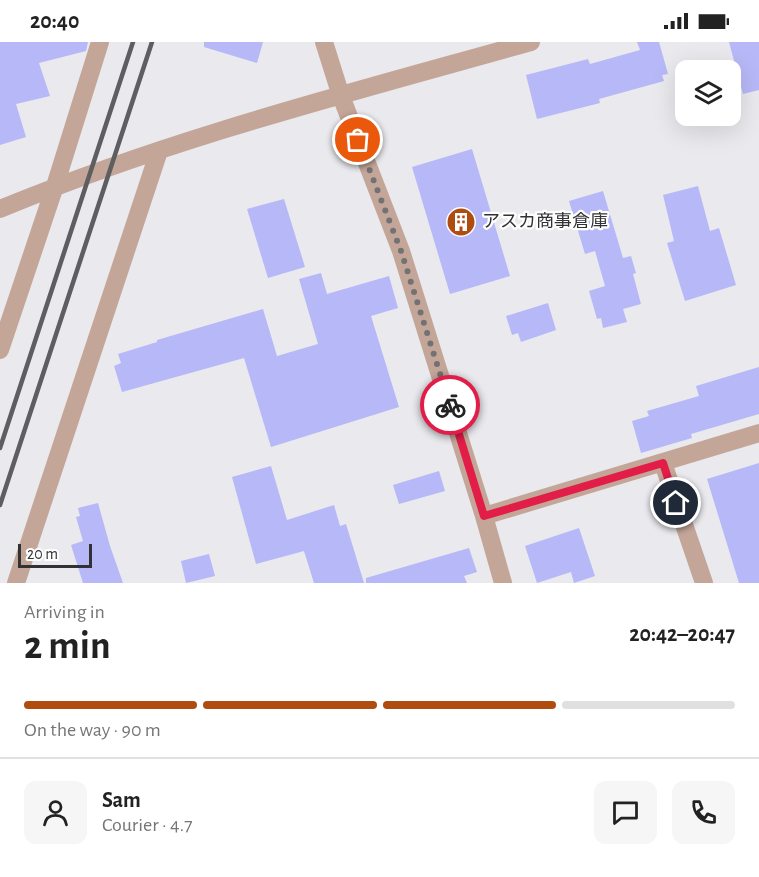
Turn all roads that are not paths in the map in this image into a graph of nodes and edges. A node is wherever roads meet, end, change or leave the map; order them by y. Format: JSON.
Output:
{"nodes":[{"id":1,"x":100,"y":42,"type":"edge"},
{"id":2,"x":324,"y":42,"type":"edge"},
{"id":3,"x":531,"y":42,"type":"edge"},
{"id":4,"x":341,"y":96,"type":"junction"},
{"id":5,"x":159,"y":151,"type":"junction"},
{"id":6,"x":55,"y":186,"type":"junction"},
{"id":7,"x":0,"y":208,"type":"edge"},
{"id":8,"x":0,"y":350,"type":"edge"},
{"id":9,"x":759,"y":433,"type":"edge"},
{"id":10,"x":663,"y":463,"type":"junction"},
{"id":11,"x":484,"y":516,"type":"junction"},
{"id":12,"x":16,"y":583,"type":"edge"},
{"id":13,"x":503,"y":583,"type":"edge"},
{"id":14,"x":704,"y":583,"type":"edge"}],
"edges":[{"from":1,"to":6,"type":"street"},
{"from":2,"to":4,"type":"street"},
{"from":3,"to":4,"type":"street"},
{"from":4,"to":5,"type":"street"},
{"from":4,"to":11,"type":"street"},
{"from":5,"to":6,"type":"street"},
{"from":5,"to":12,"type":"street"},
{"from":6,"to":7,"type":"street"},
{"from":6,"to":8,"type":"street"},
{"from":9,"to":10,"type":"street"},
{"from":10,"to":11,"type":"street"},
{"from":10,"to":14,"type":"street"},
{"from":11,"to":13,"type":"street"}]}
